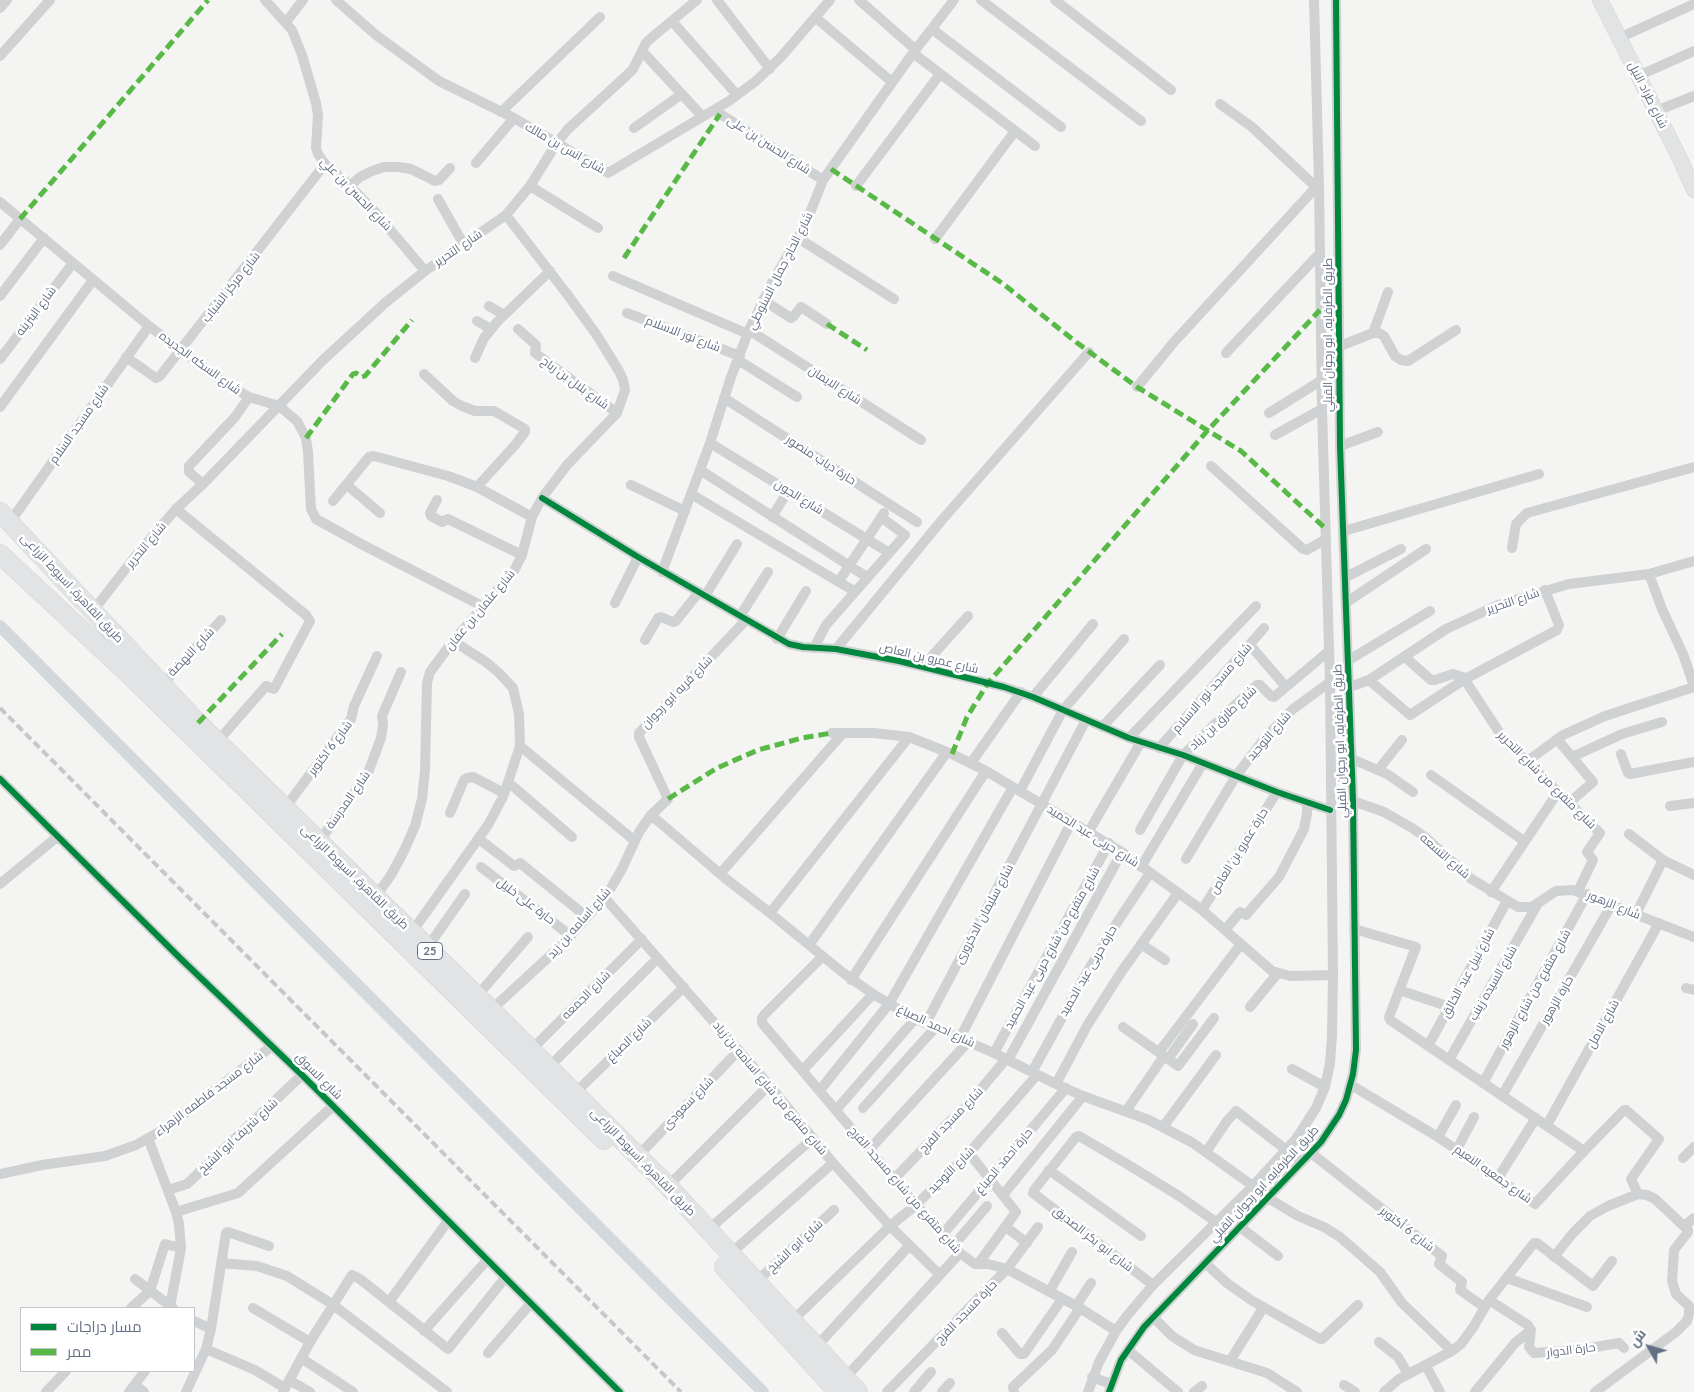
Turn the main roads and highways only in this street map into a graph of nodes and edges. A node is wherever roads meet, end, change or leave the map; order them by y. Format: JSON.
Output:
{"nodes":[{"id":1,"x":5,"y":517,"type":"edge"},
{"id":2,"x":0,"y":554,"type":"edge"},
{"id":3,"x":371,"y":902,"type":"junction"},
{"id":4,"x":794,"y":1330,"type":"junction"},
{"id":5,"x":841,"y":1385,"type":"edge"},
{"id":6,"x":858,"y":1392,"type":"edge"}],
"edges":[{"from":1,"to":3,"type":"highway","name":"طريق القاهرة, اسيوط الزراعى","number":"25"},
{"from":2,"to":3,"type":"highway","name":"طريق القاهرة, اسيوط الزراعى","number":"25"},
{"from":3,"to":4,"type":"highway","name":"طريق القاهرة, اسيوط الزراعى","number":"25"},
{"from":3,"to":4,"type":"highway","name":"طريق القاهرة, اسيوط الزراعى","number":"25"},
{"from":4,"to":5,"type":"highway","name":"طريق القاهرة, اسيوط الزراعى","number":"25"},
{"from":4,"to":5,"type":"highway","name":"طريق القاهرة, اسيوط الزراعى","number":"25"},
{"from":5,"to":6,"type":"highway","name":"طريق القاهرة, اسيوط الزراعى","number":"25"}]}
